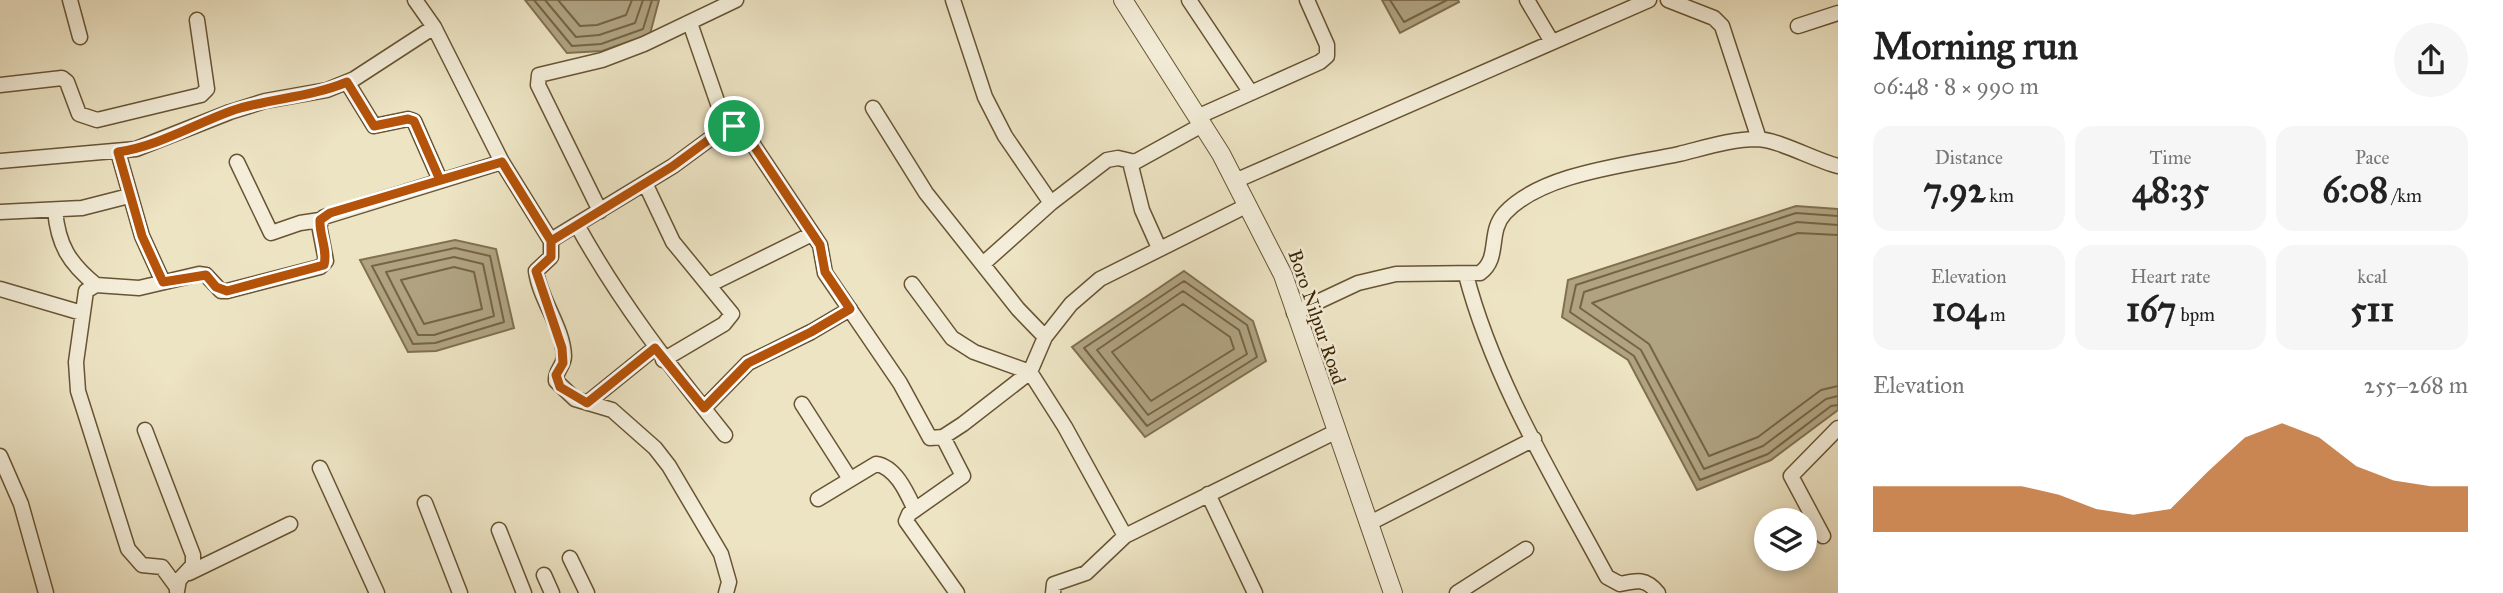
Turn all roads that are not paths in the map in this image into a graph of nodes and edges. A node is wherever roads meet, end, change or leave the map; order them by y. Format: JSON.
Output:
{"nodes":[{"id":1,"x":70,"y":0,"type":"edge"},
{"id":2,"x":415,"y":0,"type":"edge"},
{"id":3,"x":736,"y":0,"type":"edge"},
{"id":4,"x":953,"y":0,"type":"edge"},
{"id":5,"x":1123,"y":0,"type":"edge"},
{"id":6,"x":1189,"y":0,"type":"edge"},
{"id":7,"x":1307,"y":0,"type":"edge"},
{"id":8,"x":1527,"y":0,"type":"edge"},
{"id":9,"x":1649,"y":0,"type":"edge"},
{"id":10,"x":1668,"y":0,"type":"edge"},
{"id":11,"x":1838,"y":13,"type":"edge"},
{"id":12,"x":197,"y":20,"type":"dead end"},
{"id":13,"x":690,"y":23,"type":"junction"},
{"id":14,"x":1798,"y":26,"type":"dead end"},
{"id":15,"x":434,"y":27,"type":"junction"},
{"id":16,"x":80,"y":37,"type":"dead end"},
{"id":17,"x":1552,"y":41,"type":"junction"},
{"id":18,"x":347,"y":82,"type":"junction"},
{"id":19,"x":0,"y":85,"type":"edge"},
{"id":20,"x":1251,"y":93,"type":"junction"},
{"id":21,"x":873,"y":108,"type":"dead end"},
{"id":22,"x":1199,"y":121,"type":"junction"},
{"id":23,"x":726,"y":127,"type":"junction"},
{"id":24,"x":1759,"y":139,"type":"junction"},
{"id":25,"x":118,"y":152,"type":"junction"},
{"id":26,"x":0,"y":161,"type":"edge"},
{"id":27,"x":237,"y":162,"type":"dead end"},
{"id":28,"x":502,"y":162,"type":"junction"},
{"id":29,"x":1130,"y":162,"type":"junction"},
{"id":30,"x":1838,"y":166,"type":"edge"},
{"id":31,"x":440,"y":180,"type":"junction"},
{"id":32,"x":1235,"y":181,"type":"junction"},
{"id":33,"x":645,"y":183,"type":"junction"},
{"id":34,"x":129,"y":196,"type":"junction"},
{"id":35,"x":1051,"y":202,"type":"junction"},
{"id":36,"x":1248,"y":205,"type":"junction"},
{"id":37,"x":55,"y":211,"type":"junction"},
{"id":38,"x":600,"y":211,"type":"junction"},
{"id":39,"x":0,"y":212,"type":"edge"},
{"id":40,"x":320,"y":220,"type":"junction"},
{"id":41,"x":577,"y":225,"type":"junction"},
{"id":42,"x":812,"y":234,"type":"junction"},
{"id":43,"x":551,"y":241,"type":"junction"},
{"id":44,"x":1159,"y":248,"type":"junction"},
{"id":45,"x":984,"y":263,"type":"junction"},
{"id":46,"x":1466,"y":275,"type":"junction"},
{"id":47,"x":163,"y":282,"type":"junction"},
{"id":48,"x":912,"y":284,"type":"dead end"},
{"id":49,"x":96,"y":285,"type":"junction"},
{"id":50,"x":709,"y":285,"type":"junction"},
{"id":51,"x":0,"y":289,"type":"edge"},
{"id":52,"x":850,"y":309,"type":"junction"},
{"id":53,"x":82,"y":313,"type":"junction"},
{"id":54,"x":1294,"y":313,"type":"junction"},
{"id":55,"x":1045,"y":337,"type":"junction"},
{"id":56,"x":659,"y":354,"type":"junction"},
{"id":57,"x":1030,"y":372,"type":"junction"},
{"id":58,"x":587,"y":403,"type":"junction"},
{"id":59,"x":802,"y":404,"type":"dead end"},
{"id":60,"x":704,"y":408,"type":"junction"},
{"id":61,"x":1838,"y":428,"type":"edge"},
{"id":62,"x":145,"y":430,"type":"dead end"},
{"id":63,"x":1335,"y":432,"type":"junction"},
{"id":64,"x":725,"y":435,"type":"dead end"},
{"id":65,"x":943,"y":437,"type":"junction"},
{"id":66,"x":1534,"y":439,"type":"junction"},
{"id":67,"x":0,"y":456,"type":"edge"},
{"id":68,"x":320,"y":468,"type":"dead end"},
{"id":69,"x":850,"y":479,"type":"junction"},
{"id":70,"x":1208,"y":494,"type":"junction"},
{"id":71,"x":818,"y":499,"type":"dead end"},
{"id":72,"x":425,"y":503,"type":"dead end"},
{"id":73,"x":915,"y":510,"type":"junction"},
{"id":74,"x":290,"y":524,"type":"dead end"},
{"id":75,"x":1368,"y":524,"type":"junction"},
{"id":76,"x":499,"y":530,"type":"dead end"},
{"id":77,"x":1125,"y":536,"type":"junction"},
{"id":78,"x":1823,"y":536,"type":"dead end"},
{"id":79,"x":1526,"y":550,"type":"dead end"},
{"id":80,"x":570,"y":558,"type":"dead end"},
{"id":81,"x":189,"y":573,"type":"junction"},
{"id":82,"x":544,"y":575,"type":"dead end"},
{"id":83,"x":176,"y":589,"type":"edge"},
{"id":84,"x":46,"y":593,"type":"edge"},
{"id":85,"x":377,"y":593,"type":"edge"},
{"id":86,"x":460,"y":593,"type":"edge"},
{"id":87,"x":524,"y":593,"type":"edge"},
{"id":88,"x":552,"y":593,"type":"edge"},
{"id":89,"x":587,"y":593,"type":"edge"},
{"id":90,"x":726,"y":593,"type":"edge"},
{"id":91,"x":957,"y":593,"type":"edge"},
{"id":92,"x":1053,"y":593,"type":"edge"},
{"id":93,"x":1255,"y":593,"type":"edge"},
{"id":94,"x":1393,"y":593,"type":"edge"},
{"id":95,"x":1457,"y":593,"type":"edge"},
{"id":96,"x":1658,"y":593,"type":"edge"}],
"edges":[{"from":1,"to":16,"type":"street"},
{"from":2,"to":15,"type":"street"},
{"from":3,"to":13,"type":"street"},
{"from":4,"to":35,"type":"street"},
{"from":5,"to":22,"type":"street","name":"Boro Nilpur Road"},
{"from":6,"to":20,"type":"street"},
{"from":7,"to":20,"type":"street"},
{"from":8,"to":17,"type":"street"},
{"from":9,"to":17,"type":"street"},
{"from":10,"to":24,"type":"street"},
{"from":11,"to":14,"type":"street"},
{"from":12,"to":19,"type":"street"},
{"from":13,"to":23,"type":"street"},
{"from":13,"to":38,"type":"street"},
{"from":15,"to":18,"type":"street"},
{"from":15,"to":28,"type":"street"},
{"from":17,"to":32,"type":"street"},
{"from":18,"to":25,"type":"street"},
{"from":18,"to":31,"type":"street"},
{"from":20,"to":22,"type":"street"},
{"from":21,"to":45,"type":"street"},
{"from":22,"to":29,"type":"street"},
{"from":22,"to":32,"type":"street","name":"Boro Nilpur Road"},
{"from":23,"to":33,"type":"street"},
{"from":23,"to":42,"type":"street"},
{"from":24,"to":30,"type":"street"},
{"from":24,"to":46,"type":"street"},
{"from":25,"to":26,"type":"street"},
{"from":25,"to":34,"type":"street"},
{"from":27,"to":40,"type":"street"},
{"from":28,"to":31,"type":"street"},
{"from":28,"to":43,"type":"street"},
{"from":29,"to":35,"type":"street"},
{"from":29,"to":44,"type":"street"},
{"from":31,"to":40,"type":"street"},
{"from":32,"to":36,"type":"street","name":"Boro Nilpur Road"},
{"from":33,"to":38,"type":"street"},
{"from":33,"to":50,"type":"street"},
{"from":34,"to":37,"type":"street"},
{"from":34,"to":47,"type":"street"},
{"from":35,"to":45,"type":"street"},
{"from":36,"to":44,"type":"street"},
{"from":36,"to":54,"type":"street","name":"Boro Nilpur Road"},
{"from":37,"to":39,"type":"street"},
{"from":37,"to":49,"type":"street"},
{"from":38,"to":41,"type":"street"},
{"from":40,"to":47,"type":"street"},
{"from":41,"to":43,"type":"street"},
{"from":41,"to":56,"type":"street"},
{"from":42,"to":50,"type":"street"},
{"from":42,"to":52,"type":"street"},
{"from":43,"to":58,"type":"street"},
{"from":44,"to":55,"type":"street"},
{"from":45,"to":55,"type":"street"},
{"from":46,"to":54,"type":"street"},
{"from":46,"to":66,"type":"street"},
{"from":47,"to":49,"type":"street"},
{"from":48,"to":57,"type":"street"},
{"from":49,"to":53,"type":"street"},
{"from":50,"to":56,"type":"street"},
{"from":51,"to":53,"type":"street"},
{"from":52,"to":60,"type":"street"},
{"from":52,"to":65,"type":"street"},
{"from":53,"to":83,"type":"street"},
{"from":54,"to":63,"type":"street","name":"Boro Nilpur Road"},
{"from":55,"to":57,"type":"street"},
{"from":56,"to":58,"type":"street"},
{"from":56,"to":60,"type":"street"},
{"from":57,"to":65,"type":"street"},
{"from":57,"to":77,"type":"street"},
{"from":58,"to":90,"type":"street"},
{"from":59,"to":69,"type":"street"},
{"from":60,"to":64,"type":"street"},
{"from":61,"to":78,"type":"street"},
{"from":62,"to":81,"type":"street"},
{"from":63,"to":70,"type":"street"},
{"from":63,"to":75,"type":"street","name":"Boro Nilpur Road"},
{"from":65,"to":73,"type":"street"},
{"from":66,"to":75,"type":"street"},
{"from":66,"to":96,"type":"street"},
{"from":67,"to":84,"type":"street"},
{"from":68,"to":85,"type":"street"},
{"from":69,"to":71,"type":"street"},
{"from":69,"to":73,"type":"street"},
{"from":70,"to":77,"type":"street"},
{"from":70,"to":93,"type":"street"},
{"from":72,"to":86,"type":"street"},
{"from":73,"to":91,"type":"street"},
{"from":74,"to":81,"type":"street"},
{"from":75,"to":94,"type":"street","name":"Boro Nilpur Road"},
{"from":76,"to":87,"type":"street"},
{"from":77,"to":92,"type":"street"},
{"from":79,"to":95,"type":"street"},
{"from":80,"to":89,"type":"street"},
{"from":81,"to":83,"type":"street"},
{"from":82,"to":88,"type":"street"}]}
